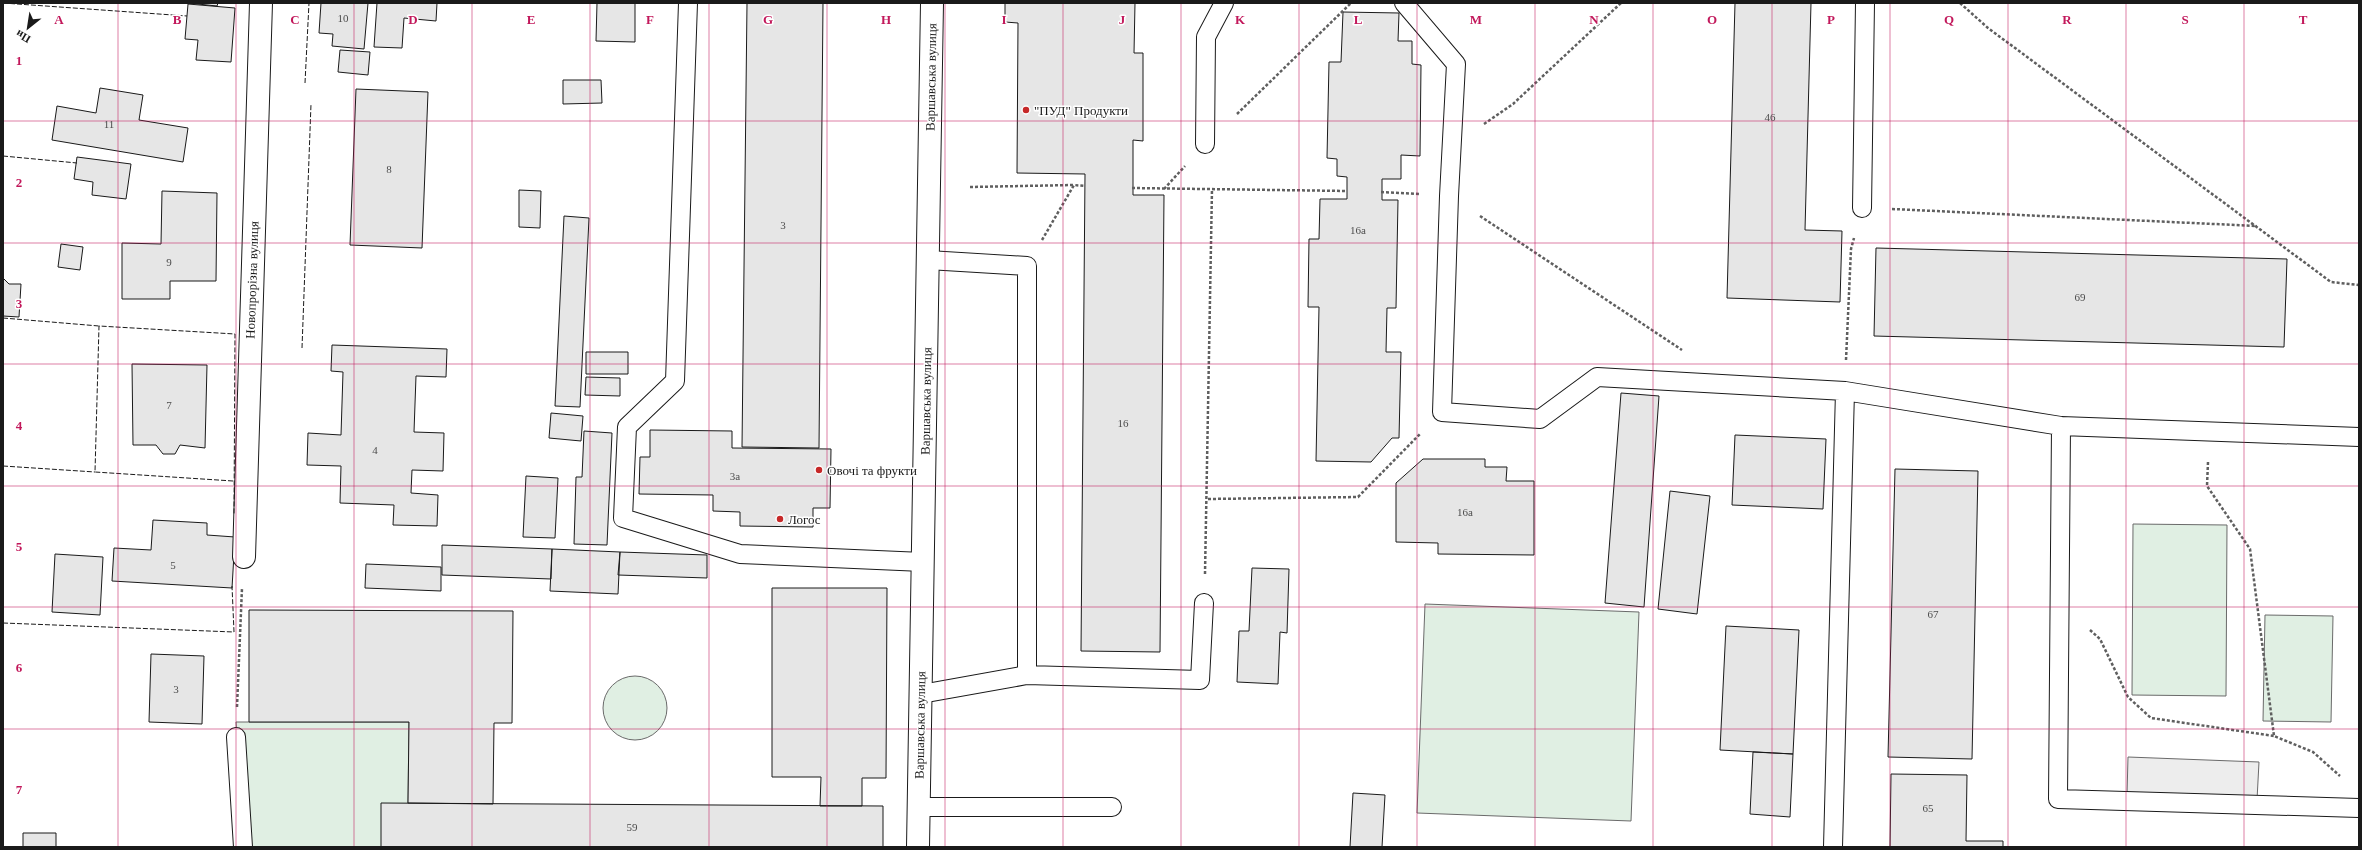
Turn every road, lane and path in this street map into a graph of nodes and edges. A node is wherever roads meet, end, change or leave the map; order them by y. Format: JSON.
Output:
{"nodes":[{"id":1,"x":261,"y":3,"type":"edge"},
{"id":2,"x":688,"y":3,"type":"edge"},
{"id":3,"x":932,"y":3,"type":"edge"},
{"id":4,"x":1224,"y":3,"type":"edge"},
{"id":5,"x":1351,"y":3,"type":"edge"},
{"id":6,"x":1404,"y":3,"type":"edge"},
{"id":7,"x":1621,"y":3,"type":"edge"},
{"id":8,"x":1865,"y":3,"type":"edge"},
{"id":9,"x":1960,"y":3,"type":"edge"},
{"id":10,"x":1205,"y":144,"type":"junction"},
{"id":11,"x":1452,"y":145,"type":"junction"},
{"id":12,"x":1074,"y":185,"type":"junction"},
{"id":13,"x":1085,"y":186,"type":"dead end"},
{"id":14,"x":970,"y":187,"type":"dead end"},
{"id":15,"x":1132,"y":188,"type":"dead end"},
{"id":16,"x":1212,"y":188,"type":"junction"},
{"id":17,"x":1164,"y":189,"type":"junction"},
{"id":18,"x":1347,"y":191,"type":"dead end"},
{"id":19,"x":1382,"y":192,"type":"dead end"},
{"id":20,"x":1449,"y":196,"type":"junction"},
{"id":21,"x":1862,"y":208,"type":"junction"},
{"id":22,"x":2257,"y":226,"type":"junction"},
{"id":23,"x":928,"y":260,"type":"junction"},
{"id":24,"x":1027,"y":266,"type":"junction"},
{"id":25,"x":2359,"y":285,"type":"edge"},
{"id":26,"x":1687,"y":354,"type":"dead end"},
{"id":27,"x":1845,"y":391,"type":"junction"},
{"id":28,"x":1442,"y":412,"type":"junction"},
{"id":29,"x":2061,"y":426,"type":"junction"},
{"id":30,"x":2210,"y":431,"type":"junction"},
{"id":31,"x":2359,"y":437,"type":"edge"},
{"id":32,"x":1208,"y":499,"type":"junction"},
{"id":33,"x":244,"y":557,"type":"joint"},
{"id":34,"x":923,"y":562,"type":"junction"},
{"id":35,"x":1204,"y":603,"type":"joint"},
{"id":36,"x":2060,"y":604,"type":"junction"},
{"id":37,"x":1027,"y":676,"type":"junction"},
{"id":38,"x":921,"y":694,"type":"junction"},
{"id":39,"x":2274,"y":736,"type":"junction"},
{"id":40,"x":236,"y":737,"type":"joint"},
{"id":41,"x":2342,"y":778,"type":"dead end"},
{"id":42,"x":918,"y":807,"type":"junction"},
{"id":43,"x":1112,"y":807,"type":"dead end"},
{"id":44,"x":2359,"y":808,"type":"edge"},
{"id":45,"x":243,"y":847,"type":"edge"},
{"id":46,"x":918,"y":847,"type":"edge"},
{"id":47,"x":1833,"y":847,"type":"edge"}],
"edges":[{"from":1,"to":33,"type":"street","name":"Новопрорізна вулиця"},
{"from":2,"to":34,"type":"lane"},
{"from":3,"to":23,"type":"street","name":"Варшавська вулиця"},
{"from":4,"to":10,"type":"lane"},
{"from":5,"to":10,"type":"path"},
{"from":6,"to":11,"type":"lane"},
{"from":7,"to":11,"type":"path"},
{"from":8,"to":21,"type":"lane"},
{"from":9,"to":22,"type":"path"},
{"from":10,"to":17,"type":"path"},
{"from":11,"to":20,"type":"lane"},
{"from":12,"to":13,"type":"path"},
{"from":12,"to":14,"type":"path"},
{"from":12,"to":24,"type":"path"},
{"from":15,"to":17,"type":"path"},
{"from":16,"to":17,"type":"path"},
{"from":16,"to":18,"type":"path"},
{"from":16,"to":32,"type":"path"},
{"from":19,"to":20,"type":"path"},
{"from":20,"to":26,"type":"path"},
{"from":20,"to":28,"type":"lane"},
{"from":21,"to":22,"type":"path"},
{"from":21,"to":27,"type":"path"},
{"from":22,"to":25,"type":"path"},
{"from":23,"to":24,"type":"lane"},
{"from":23,"to":34,"type":"street","name":"Варшавська вулиця"},
{"from":24,"to":37,"type":"lane"},
{"from":27,"to":28,"type":"lane"},
{"from":27,"to":29,"type":"lane"},
{"from":27,"to":47,"type":"lane"},
{"from":28,"to":32,"type":"path"},
{"from":29,"to":30,"type":"lane"},
{"from":29,"to":36,"type":"lane"},
{"from":30,"to":31,"type":"lane"},
{"from":30,"to":39,"type":"path"},
{"from":32,"to":35,"type":"path"},
{"from":33,"to":40,"type":"path"},
{"from":34,"to":38,"type":"street","name":"Варшавська вулиця"},
{"from":35,"to":37,"type":"lane"},
{"from":36,"to":39,"type":"path"},
{"from":36,"to":44,"type":"lane"},
{"from":37,"to":38,"type":"lane"},
{"from":38,"to":42,"type":"street","name":"Варшавська вулиця"},
{"from":39,"to":41,"type":"path"},
{"from":40,"to":45,"type":"lane"},
{"from":42,"to":43,"type":"lane"},
{"from":42,"to":46,"type":"street","name":"Варшавська вулиця"}]}
